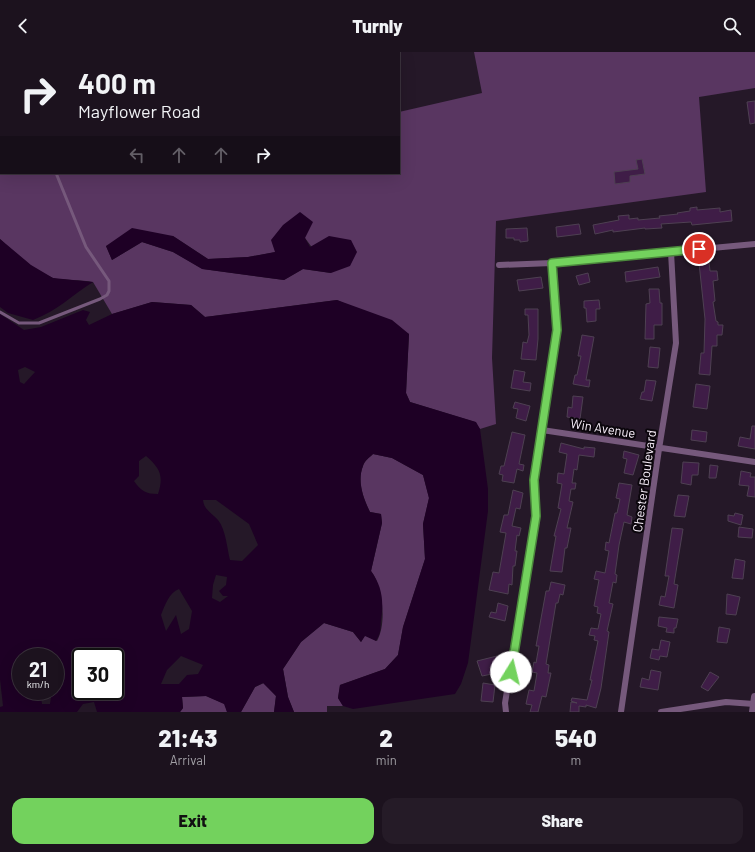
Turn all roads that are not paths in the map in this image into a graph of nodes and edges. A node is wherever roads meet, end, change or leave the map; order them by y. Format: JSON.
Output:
{"nodes":[{"id":1,"x":56,"y":174,"type":"edge"},
{"id":2,"x":755,"y":244,"type":"edge"},
{"id":3,"x":672,"y":252,"type":"junction"},
{"id":4,"x":552,"y":263,"type":"junction"},
{"id":5,"x":499,"y":265,"type":"dead end"},
{"id":6,"x":0,"y":312,"type":"edge"},
{"id":7,"x":542,"y":430,"type":"junction"},
{"id":8,"x":659,"y":449,"type":"junction"},
{"id":9,"x":755,"y":462,"type":"edge"},
{"id":10,"x":754,"y":704,"type":"edge"},
{"id":11,"x":506,"y":712,"type":"edge"},
{"id":12,"x":622,"y":712,"type":"edge"},
{"id":13,"x":661,"y":712,"type":"edge"}],
"edges":[{"from":1,"to":6,"type":"lane"},
{"from":2,"to":3,"type":"street"},
{"from":3,"to":4,"type":"street"},
{"from":3,"to":8,"type":"street","name":"Chester Boulevard"},
{"from":4,"to":5,"type":"street"},
{"from":4,"to":7,"type":"street"},
{"from":7,"to":8,"type":"street","name":"Win Avenue"},
{"from":7,"to":11,"type":"street"},
{"from":8,"to":9,"type":"street","name":"Win Avenue"},
{"from":8,"to":12,"type":"street","name":"Chester Boulevard"},
{"from":10,"to":13,"type":"street"}]}
